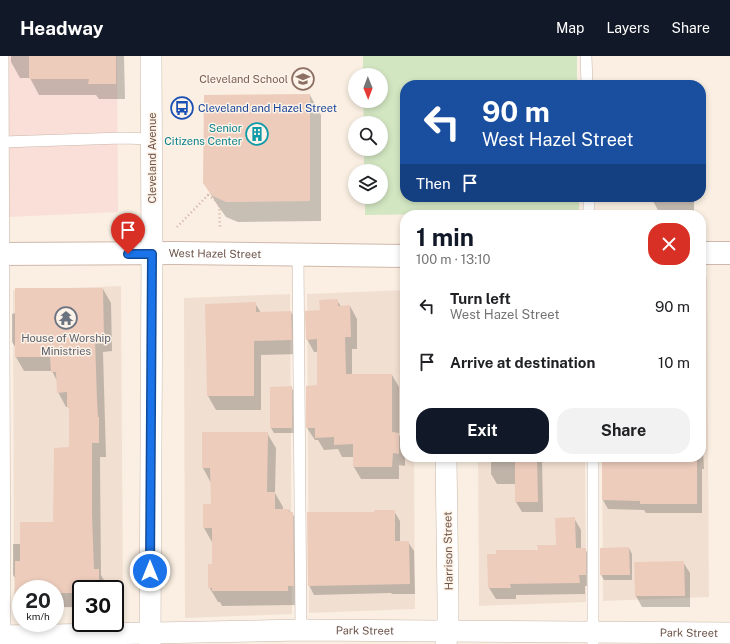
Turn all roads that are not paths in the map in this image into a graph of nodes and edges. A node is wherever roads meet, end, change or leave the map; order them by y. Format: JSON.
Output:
{"nodes":[{"id":1,"x":3,"y":56,"type":"edge"},
{"id":2,"x":151,"y":56,"type":"edge"},
{"id":3,"x":586,"y":56,"type":"edge"},
{"id":4,"x":587,"y":80,"type":"edge"},
{"id":5,"x":152,"y":139,"type":"junction"},
{"id":6,"x":3,"y":142,"type":"junction"},
{"id":7,"x":706,"y":253,"type":"edge"},
{"id":8,"x":730,"y":253,"type":"edge"},
{"id":9,"x":2,"y":254,"type":"edge"},
{"id":10,"x":152,"y":254,"type":"junction"},
{"id":11,"x":298,"y":255,"type":"junction"},
{"id":12,"x":400,"y":256,"type":"edge"},
{"id":13,"x":446,"y":462,"type":"edge"},
{"id":14,"x":592,"y":462,"type":"edge"},
{"id":15,"x":301,"y":630,"type":"junction"},
{"id":16,"x":730,"y":633,"type":"edge"},
{"id":17,"x":447,"y":638,"type":"edge"},
{"id":18,"x":593,"y":638,"type":"edge"},
{"id":19,"x":3,"y":639,"type":"edge"},
{"id":20,"x":150,"y":639,"type":"edge"}],
"edges":[{"from":1,"to":6,"type":"lane"},
{"from":2,"to":5,"type":"street","name":"Cleveland Avenue"},
{"from":3,"to":4,"type":"lane"},
{"from":5,"to":6,"type":"lane"},
{"from":5,"to":10,"type":"street","name":"Cleveland Avenue"},
{"from":6,"to":9,"type":"lane"},
{"from":7,"to":8,"type":"street"},
{"from":9,"to":10,"type":"street","name":"West Hazel Street"},
{"from":9,"to":19,"type":"lane"},
{"from":10,"to":11,"type":"street","name":"West Hazel Street"},
{"from":10,"to":20,"type":"street","name":"Cleveland Avenue"},
{"from":11,"to":12,"type":"street","name":"West Hazel Street"},
{"from":11,"to":15,"type":"lane"},
{"from":13,"to":17,"type":"street","name":"Harrison Street"},
{"from":14,"to":18,"type":"lane"},
{"from":15,"to":17,"type":"street","name":"Park Street"},
{"from":15,"to":20,"type":"street","name":"Park Street"},
{"from":16,"to":18,"type":"street","name":"Park Street"},
{"from":17,"to":18,"type":"street","name":"Park Street"},
{"from":19,"to":20,"type":"street","name":"Park Street"}]}
